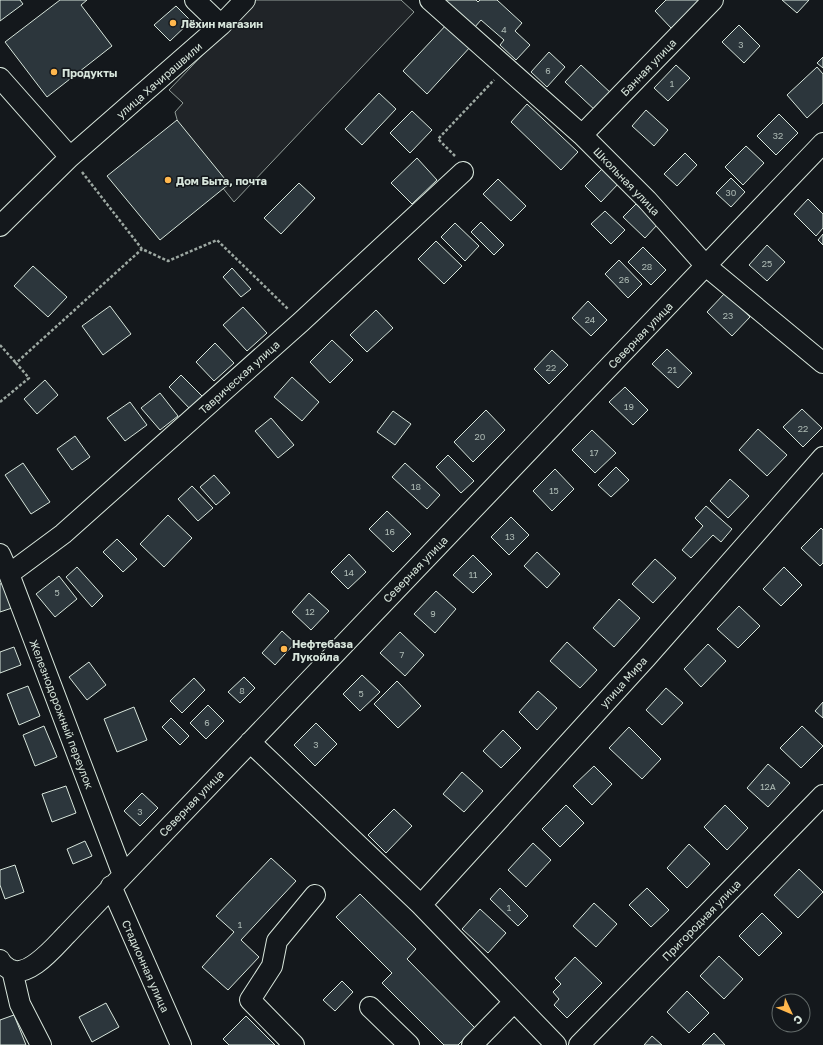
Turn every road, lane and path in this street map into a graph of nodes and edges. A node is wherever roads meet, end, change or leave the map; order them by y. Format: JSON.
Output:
{"nodes":[{"id":1,"x":195,"y":0,"type":"edge"},
{"id":2,"x":245,"y":0,"type":"edge"},
{"id":3,"x":430,"y":0,"type":"edge"},
{"id":4,"x":713,"y":0,"type":"edge"},
{"id":5,"x":221,"y":25,"type":"junction"},
{"id":6,"x":506,"y":68,"type":"junction"},
{"id":7,"x":0,"y":78,"type":"edge"},
{"id":8,"x":582,"y":135,"type":"junction"},
{"id":9,"x":823,"y":143,"type":"edge"},
{"id":10,"x":70,"y":157,"type":"junction"},
{"id":11,"x":463,"y":172,"type":"joint"},
{"id":12,"x":0,"y":226,"type":"edge"},
{"id":13,"x":142,"y":249,"type":"junction"},
{"id":14,"x":706,"y":266,"type":"junction"},
{"id":15,"x":301,"y":322,"type":"junction"},
{"id":16,"x":0,"y":345,"type":"edge"},
{"id":17,"x":16,"y":363,"type":"junction"},
{"id":18,"x":823,"y":363,"type":"edge"},
{"id":19,"x":0,"y":402,"type":"edge"},
{"id":20,"x":823,"y":457,"type":"edge"},
{"id":21,"x":0,"y":554,"type":"edge"},
{"id":22,"x":9,"y":574,"type":"junction"},
{"id":23,"x":250,"y":742,"type":"junction"},
{"id":24,"x":823,"y":795,"type":"edge"},
{"id":25,"x":117,"y":880,"type":"junction"},
{"id":26,"x":315,"y":895,"type":"dead end"},
{"id":27,"x":421,"y":905,"type":"junction"},
{"id":28,"x":6,"y":965,"type":"edge"},
{"id":29,"x":514,"y":1002,"type":"junction"},
{"id":30,"x":370,"y":1006,"type":"dead end"},
{"id":31,"x":40,"y":1045,"type":"edge"},
{"id":32,"x":181,"y":1045,"type":"edge"},
{"id":33,"x":294,"y":1045,"type":"edge"},
{"id":34,"x":409,"y":1045,"type":"edge"},
{"id":35,"x":472,"y":1045,"type":"edge"},
{"id":36,"x":556,"y":1045,"type":"edge"},
{"id":37,"x":579,"y":1045,"type":"edge"}],
"edges":[{"from":1,"to":5,"type":"street"},
{"from":2,"to":5,"type":"street","name":"улица Хачирашвили"},
{"from":3,"to":6,"type":"street","name":"Школьная улица"},
{"from":4,"to":8,"type":"street","name":"Банная улица"},
{"from":5,"to":10,"type":"street","name":"улица Хачирашвили"},
{"from":6,"to":8,"type":"street","name":"Школьная улица"},
{"from":6,"to":11,"type":"path"},
{"from":7,"to":10,"type":"street"},
{"from":8,"to":14,"type":"street","name":"Школьная улица"},
{"from":9,"to":14,"type":"street","name":"Северная улица"},
{"from":10,"to":12,"type":"street","name":"улица Хачирашвили"},
{"from":10,"to":13,"type":"path"},
{"from":11,"to":15,"type":"street","name":"Таврическая улица"},
{"from":13,"to":15,"type":"path"},
{"from":13,"to":17,"type":"path"},
{"from":14,"to":18,"type":"street","name":"Школьная улица"},
{"from":14,"to":23,"type":"street","name":"Северная улица"},
{"from":15,"to":22,"type":"street","name":"Таврическая улица"},
{"from":16,"to":17,"type":"path"},
{"from":17,"to":19,"type":"path"},
{"from":20,"to":27,"type":"street","name":"улица Мира"},
{"from":21,"to":22,"type":"street","name":"Железнодорожный переулок"},
{"from":22,"to":25,"type":"street","name":"Железнодорожный переулок"},
{"from":23,"to":25,"type":"street","name":"Северная улица"},
{"from":23,"to":27,"type":"street"},
{"from":24,"to":37,"type":"street","name":"Пригородная улица"},
{"from":25,"to":28,"type":"street","name":"Северная улица"},
{"from":25,"to":32,"type":"street","name":"Стадионная улица"},
{"from":26,"to":33,"type":"street"},
{"from":27,"to":29,"type":"street"},
{"from":28,"to":31,"type":"street"},
{"from":29,"to":35,"type":"street"},
{"from":29,"to":36,"type":"street"},
{"from":30,"to":34,"type":"street"}]}
